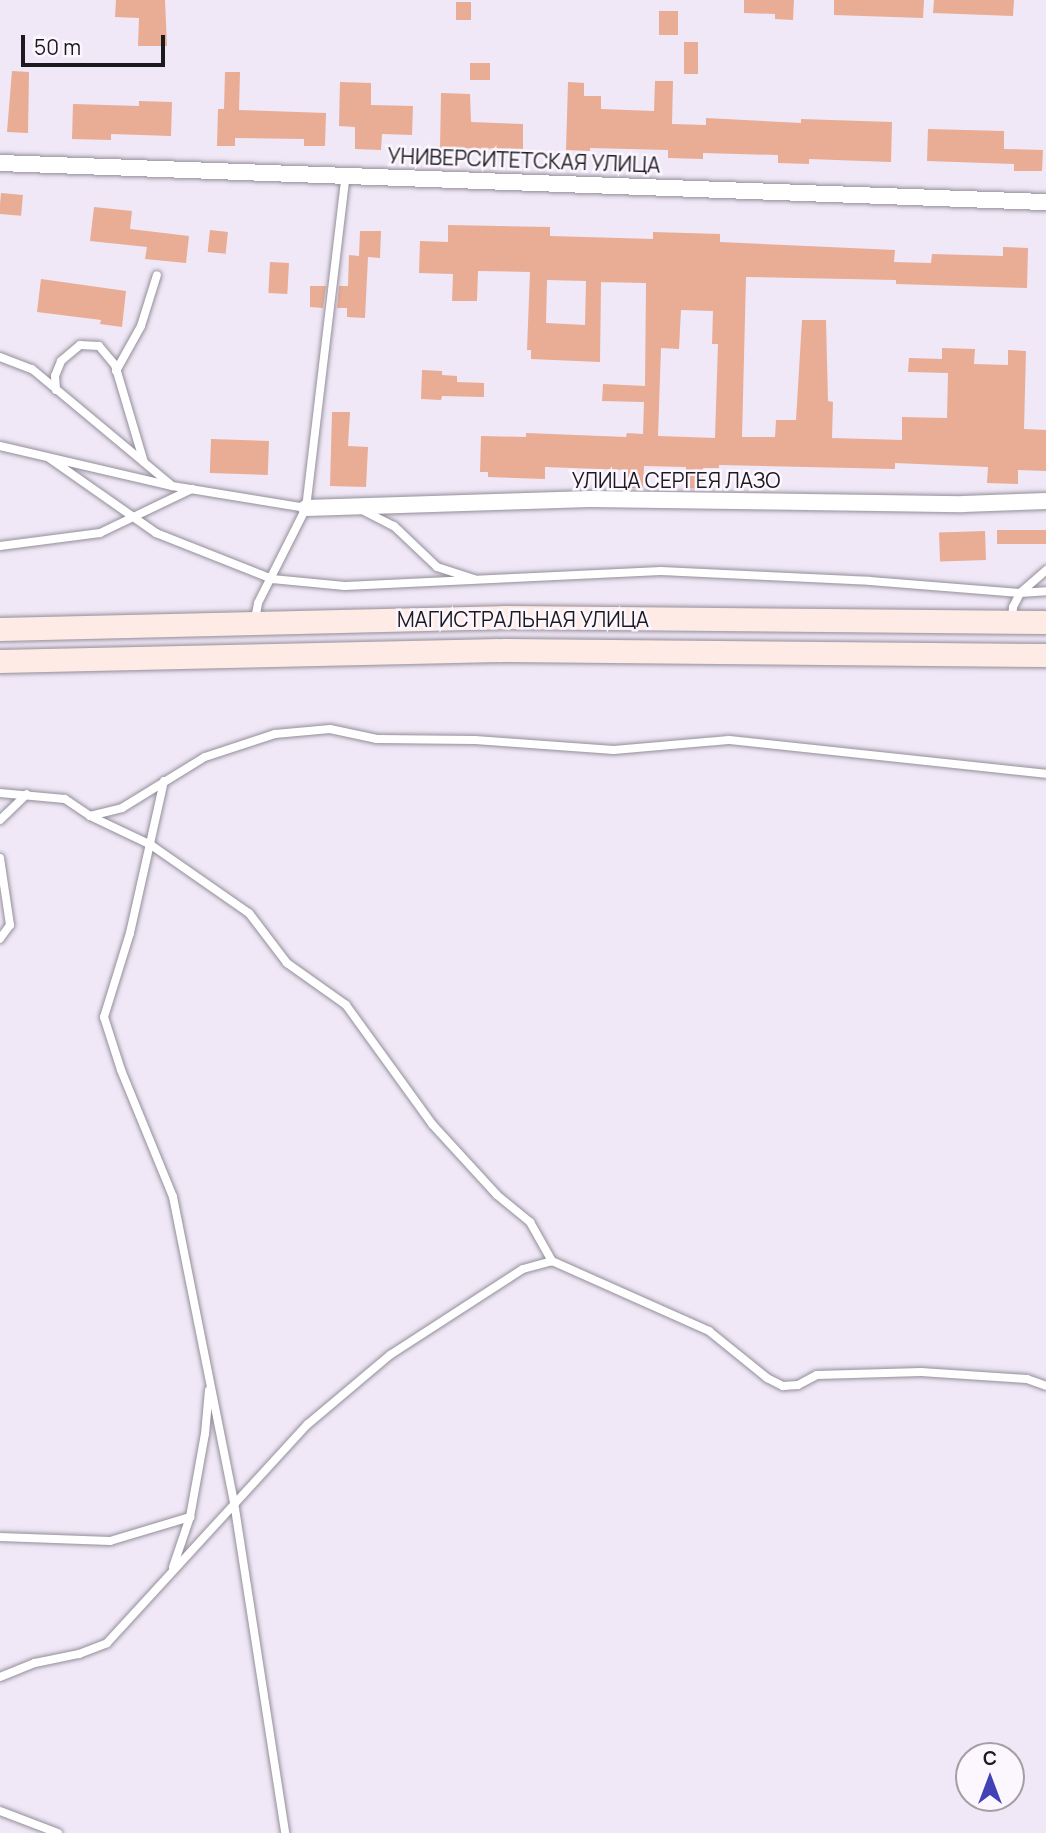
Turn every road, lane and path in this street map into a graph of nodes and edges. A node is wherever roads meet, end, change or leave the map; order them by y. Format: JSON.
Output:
{"nodes":[{"id":1,"x":0,"y":163,"type":"edge"},
{"id":2,"x":346,"y":174,"type":"junction"},
{"id":3,"x":1046,"y":202,"type":"edge"},
{"id":4,"x":157,"y":275,"type":"dead end"},
{"id":5,"x":0,"y":357,"type":"edge"},
{"id":6,"x":117,"y":371,"type":"junction"},
{"id":7,"x":56,"y":390,"type":"junction"},
{"id":8,"x":0,"y":446,"type":"edge"},
{"id":9,"x":49,"y":458,"type":"junction"},
{"id":10,"x":144,"y":462,"type":"junction"},
{"id":11,"x":172,"y":486,"type":"junction"},
{"id":12,"x":192,"y":489,"type":"junction"},
{"id":13,"x":1046,"y":501,"type":"edge"},
{"id":14,"x":354,"y":507,"type":"junction"},
{"id":15,"x":306,"y":508,"type":"junction"},
{"id":16,"x":132,"y":517,"type":"junction"},
{"id":17,"x":0,"y":546,"type":"edge"},
{"id":18,"x":1046,"y":570,"type":"edge"},
{"id":19,"x":272,"y":579,"type":"junction"},
{"id":20,"x":480,"y":582,"type":"junction"},
{"id":21,"x":1046,"y":591,"type":"edge"},
{"id":22,"x":1020,"y":593,"type":"junction"},
{"id":23,"x":1012,"y":622,"type":"junction"},
{"id":24,"x":1046,"y":622,"type":"edge"},
{"id":25,"x":255,"y":623,"type":"junction"},
{"id":26,"x":0,"y":629,"type":"edge"},
{"id":27,"x":1046,"y":655,"type":"edge"},
{"id":28,"x":0,"y":661,"type":"edge"},
{"id":29,"x":1046,"y":774,"type":"edge"},
{"id":30,"x":164,"y":781,"type":"junction"},
{"id":31,"x":0,"y":793,"type":"edge"},
{"id":32,"x":27,"y":794,"type":"junction"},
{"id":33,"x":90,"y":816,"type":"junction"},
{"id":34,"x":0,"y":820,"type":"edge"},
{"id":35,"x":151,"y":845,"type":"junction"},
{"id":36,"x":0,"y":858,"type":"edge"},
{"id":37,"x":0,"y":939,"type":"edge"},
{"id":38,"x":552,"y":1261,"type":"junction"},
{"id":39,"x":210,"y":1379,"type":"junction"},
{"id":40,"x":1046,"y":1386,"type":"edge"},
{"id":41,"x":234,"y":1502,"type":"junction"},
{"id":42,"x":190,"y":1517,"type":"junction"},
{"id":43,"x":0,"y":1537,"type":"edge"},
{"id":44,"x":172,"y":1570,"type":"junction"},
{"id":45,"x":0,"y":1677,"type":"edge"},
{"id":46,"x":0,"y":1811,"type":"edge"},
{"id":47,"x":58,"y":1833,"type":"edge"},
{"id":48,"x":285,"y":1833,"type":"edge"}],
"edges":[{"from":1,"to":2,"type":"street","name":"УНИВЕРСИТЕТСКАЯ УЛИЦА"},
{"from":2,"to":3,"type":"street","name":"УНИВЕРСИТЕТСКАЯ УЛИЦА"},
{"from":2,"to":15,"type":"lane"},
{"from":4,"to":6,"type":"lane"},
{"from":5,"to":7,"type":"lane"},
{"from":6,"to":7,"type":"lane"},
{"from":6,"to":10,"type":"lane"},
{"from":7,"to":10,"type":"lane"},
{"from":8,"to":9,"type":"lane"},
{"from":9,"to":11,"type":"lane"},
{"from":9,"to":16,"type":"lane"},
{"from":10,"to":11,"type":"lane"},
{"from":11,"to":12,"type":"lane"},
{"from":12,"to":15,"type":"lane"},
{"from":12,"to":16,"type":"lane"},
{"from":13,"to":14,"type":"street","name":"УЛИЦА СЕРГЕЯ ЛАЗО"},
{"from":14,"to":15,"type":"street","name":"УЛИЦА СЕРГЕЯ ЛАЗО"},
{"from":14,"to":20,"type":"lane"},
{"from":15,"to":19,"type":"lane"},
{"from":16,"to":17,"type":"lane"},
{"from":16,"to":19,"type":"lane"},
{"from":18,"to":22,"type":"lane"},
{"from":19,"to":20,"type":"lane"},
{"from":19,"to":25,"type":"lane"},
{"from":20,"to":22,"type":"lane"},
{"from":21,"to":22,"type":"lane"},
{"from":22,"to":23,"type":"lane"},
{"from":23,"to":24,"type":"main road","name":"МАГИСТРАЛЬНАЯ УЛИЦА"},
{"from":23,"to":25,"type":"main road","name":"МАГИСТРАЛЬНАЯ УЛИЦА"},
{"from":25,"to":26,"type":"main road","name":"МАГИСТРАЛЬНАЯ УЛИЦА"},
{"from":27,"to":28,"type":"main road","name":"МАГИСТРАЛЬНАЯ УЛИЦА"},
{"from":29,"to":30,"type":"lane"},
{"from":30,"to":33,"type":"lane"},
{"from":30,"to":35,"type":"lane"},
{"from":31,"to":32,"type":"lane"},
{"from":32,"to":33,"type":"lane"},
{"from":32,"to":34,"type":"lane"},
{"from":33,"to":35,"type":"lane"},
{"from":35,"to":38,"type":"lane"},
{"from":35,"to":39,"type":"lane"},
{"from":36,"to":37,"type":"lane"},
{"from":38,"to":40,"type":"lane"},
{"from":38,"to":41,"type":"lane"},
{"from":39,"to":41,"type":"lane"},
{"from":39,"to":42,"type":"lane"},
{"from":41,"to":44,"type":"lane"},
{"from":41,"to":48,"type":"lane"},
{"from":42,"to":43,"type":"lane"},
{"from":42,"to":44,"type":"lane"},
{"from":44,"to":45,"type":"lane"},
{"from":46,"to":47,"type":"lane"}]}
